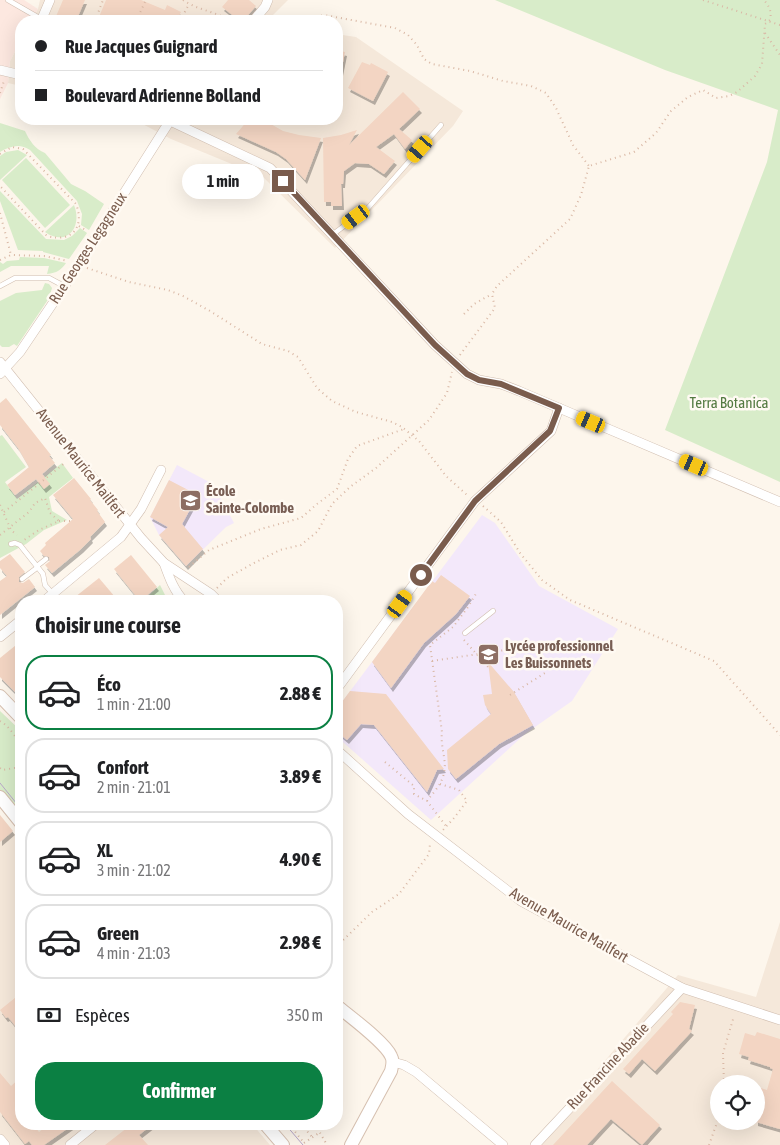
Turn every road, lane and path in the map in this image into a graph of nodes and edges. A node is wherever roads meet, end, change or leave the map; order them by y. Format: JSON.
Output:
{"nodes":[{"id":1,"x":8,"y":0,"type":"edge"},
{"id":2,"x":50,"y":0,"type":"edge"},
{"id":3,"x":103,"y":0,"type":"edge"},
{"id":4,"x":146,"y":0,"type":"edge"},
{"id":5,"x":183,"y":0,"type":"edge"},
{"id":6,"x":268,"y":0,"type":"edge"},
{"id":7,"x":703,"y":0,"type":"edge"},
{"id":8,"x":764,"y":0,"type":"edge"},
{"id":9,"x":188,"y":4,"type":"junction"},
{"id":10,"x":33,"y":15,"type":"edge"},
{"id":11,"x":43,"y":15,"type":"edge"},
{"id":12,"x":97,"y":15,"type":"edge"},
{"id":13,"x":139,"y":15,"type":"edge"},
{"id":14,"x":183,"y":15,"type":"edge"},
{"id":15,"x":220,"y":15,"type":"edge"},
{"id":16,"x":258,"y":15,"type":"edge"},
{"id":17,"x":343,"y":18,"type":"edge"},
{"id":18,"x":767,"y":21,"type":"junction"},
{"id":19,"x":780,"y":26,"type":"edge"},
{"id":20,"x":765,"y":33,"type":"junction"},
{"id":21,"x":780,"y":55,"type":"edge"},
{"id":22,"x":3,"y":73,"type":"edge"},
{"id":23,"x":0,"y":93,"type":"edge"},
{"id":24,"x":165,"y":125,"type":"edge"},
{"id":25,"x":181,"y":125,"type":"edge"},
{"id":26,"x":441,"y":125,"type":"dead end"},
{"id":27,"x":0,"y":154,"type":"edge"},
{"id":28,"x":589,"y":166,"type":"junction"},
{"id":29,"x":0,"y":186,"type":"edge"},
{"id":30,"x":0,"y":212,"type":"edge"},
{"id":31,"x":332,"y":235,"type":"junction"},
{"id":32,"x":11,"y":255,"type":"junction"},
{"id":33,"x":0,"y":260,"type":"edge"},
{"id":34,"x":78,"y":266,"type":"junction"},
{"id":35,"x":0,"y":286,"type":"edge"},
{"id":36,"x":64,"y":286,"type":"junction"},
{"id":37,"x":492,"y":294,"type":"junction"},
{"id":38,"x":464,"y":314,"type":"dead end"},
{"id":39,"x":454,"y":362,"type":"junction"},
{"id":40,"x":2,"y":368,"type":"edge"},
{"id":41,"x":559,"y":408,"type":"junction"},
{"id":42,"x":404,"y":428,"type":"junction"},
{"id":43,"x":412,"y":435,"type":"junction"},
{"id":44,"x":66,"y":462,"type":"dead end"},
{"id":45,"x":161,"y":470,"type":"dead end"},
{"id":46,"x":475,"y":501,"type":"junction"},
{"id":47,"x":780,"y":502,"type":"edge"},
{"id":48,"x":0,"y":507,"type":"edge"},
{"id":49,"x":3,"y":512,"type":"junction"},
{"id":50,"x":59,"y":521,"type":"junction"},
{"id":51,"x":72,"y":521,"type":"dead end"},
{"id":52,"x":131,"y":526,"type":"junction"},
{"id":53,"x":9,"y":527,"type":"junction"},
{"id":54,"x":0,"y":535,"type":"edge"},
{"id":55,"x":17,"y":535,"type":"dead end"},
{"id":56,"x":11,"y":544,"type":"dead end"},
{"id":57,"x":20,"y":545,"type":"junction"},
{"id":58,"x":46,"y":559,"type":"dead end"},
{"id":59,"x":164,"y":563,"type":"junction"},
{"id":60,"x":38,"y":566,"type":"junction"},
{"id":61,"x":182,"y":575,"type":"junction"},
{"id":62,"x":22,"y":579,"type":"dead end"},
{"id":63,"x":172,"y":585,"type":"junction"},
{"id":64,"x":477,"y":592,"type":"dead end"},
{"id":65,"x":53,"y":594,"type":"joint"},
{"id":66,"x":211,"y":594,"type":"joint"},
{"id":67,"x":164,"y":595,"type":"edge"},
{"id":68,"x":178,"y":595,"type":"edge"},
{"id":69,"x":493,"y":611,"type":"dead end"},
{"id":70,"x":15,"y":625,"type":"edge"},
{"id":71,"x":453,"y":627,"type":"junction"},
{"id":72,"x":457,"y":632,"type":"dead end"},
{"id":73,"x":463,"y":635,"type":"joint"},
{"id":74,"x":0,"y":637,"type":"edge"},
{"id":75,"x":517,"y":640,"type":"dead end"},
{"id":76,"x":478,"y":654,"type":"junction"},
{"id":77,"x":432,"y":661,"type":"junction"},
{"id":78,"x":488,"y":667,"type":"dead end"},
{"id":79,"x":545,"y":673,"type":"dead end"},
{"id":80,"x":343,"y":680,"type":"edge"},
{"id":81,"x":510,"y":695,"type":"dead end"},
{"id":82,"x":0,"y":696,"type":"edge"},
{"id":83,"x":15,"y":712,"type":"edge"},
{"id":84,"x":0,"y":721,"type":"edge"},
{"id":85,"x":780,"y":735,"type":"edge"},
{"id":86,"x":15,"y":737,"type":"edge"},
{"id":87,"x":343,"y":755,"type":"edge"},
{"id":88,"x":385,"y":762,"type":"dead end"},
{"id":89,"x":0,"y":768,"type":"edge"},
{"id":90,"x":15,"y":769,"type":"edge"},
{"id":91,"x":440,"y":783,"type":"junction"},
{"id":92,"x":0,"y":797,"type":"edge"},
{"id":93,"x":427,"y":801,"type":"junction"},
{"id":94,"x":15,"y":816,"type":"edge"},
{"id":95,"x":446,"y":826,"type":"junction"},
{"id":96,"x":436,"y":836,"type":"junction"},
{"id":97,"x":343,"y":940,"type":"edge"},
{"id":98,"x":682,"y":988,"type":"junction"},
{"id":99,"x":343,"y":1011,"type":"edge"},
{"id":100,"x":734,"y":1016,"type":"dead end"},
{"id":101,"x":780,"y":1020,"type":"edge"},
{"id":102,"x":393,"y":1062,"type":"junction"},
{"id":103,"x":724,"y":1075,"type":"edge"},
{"id":104,"x":89,"y":1130,"type":"edge"},
{"id":105,"x":270,"y":1130,"type":"edge"},
{"id":106,"x":294,"y":1130,"type":"edge"},
{"id":107,"x":306,"y":1130,"type":"edge"},
{"id":108,"x":318,"y":1130,"type":"edge"},
{"id":109,"x":714,"y":1130,"type":"edge"},
{"id":110,"x":319,"y":1133,"type":"junction"},
{"id":111,"x":312,"y":1137,"type":"junction"},
{"id":112,"x":0,"y":1138,"type":"edge"},
{"id":113,"x":5,"y":1145,"type":"edge"},
{"id":114,"x":70,"y":1145,"type":"edge"},
{"id":115,"x":283,"y":1145,"type":"edge"},
{"id":116,"x":327,"y":1145,"type":"edge"},
{"id":117,"x":350,"y":1145,"type":"edge"},
{"id":118,"x":503,"y":1145,"type":"edge"},
{"id":119,"x":535,"y":1145,"type":"edge"},
{"id":120,"x":709,"y":1145,"type":"edge"}],
"edges":[{"from":1,"to":10,"type":"lane"},
{"from":2,"to":11,"type":"street"},
{"from":3,"to":12,"type":"path"},
{"from":4,"to":13,"type":"path"},
{"from":5,"to":9,"type":"path"},
{"from":6,"to":16,"type":"street"},
{"from":7,"to":18,"type":"path"},
{"from":8,"to":18,"type":"path"},
{"from":9,"to":14,"type":"path"},
{"from":9,"to":15,"type":"path"},
{"from":17,"to":28,"type":"path"},
{"from":18,"to":19,"type":"path"},
{"from":18,"to":20,"type":"path"},
{"from":20,"to":21,"type":"path"},
{"from":20,"to":28,"type":"path"},
{"from":22,"to":23,"type":"path"},
{"from":24,"to":34,"type":"street","name":"Rue Georges Legagneux"},
{"from":25,"to":31,"type":"street"},
{"from":26,"to":31,"type":"lane"},
{"from":27,"to":29,"type":"path"},
{"from":28,"to":37,"type":"path"},
{"from":30,"to":32,"type":"path"},
{"from":31,"to":39,"type":"street"},
{"from":32,"to":33,"type":"path"},
{"from":32,"to":34,"type":"path"},
{"from":34,"to":36,"type":"street","name":"Rue Georges Legagneux"},
{"from":34,"to":42,"type":"path"},
{"from":35,"to":36,"type":"lane"},
{"from":36,"to":40,"type":"street","name":"Rue Georges Legagneux"},
{"from":37,"to":38,"type":"path"},
{"from":37,"to":39,"type":"path"},
{"from":39,"to":41,"type":"street"},
{"from":39,"to":43,"type":"path"},
{"from":40,"to":52,"type":"street","name":"Avenue Maurice Mailfert"},
{"from":41,"to":46,"type":"street"},
{"from":41,"to":47,"type":"street"},
{"from":42,"to":43,"type":"path"},
{"from":42,"to":61,"type":"path"},
{"from":43,"to":46,"type":"path"},
{"from":43,"to":66,"type":"path"},
{"from":44,"to":49,"type":"path"},
{"from":45,"to":52,"type":"street"},
{"from":46,"to":80,"type":"street"},
{"from":46,"to":85,"type":"path"},
{"from":48,"to":49,"type":"path"},
{"from":49,"to":53,"type":"path"},
{"from":50,"to":51,"type":"path"},
{"from":50,"to":53,"type":"path"},
{"from":50,"to":57,"type":"path"},
{"from":52,"to":59,"type":"street","name":"Avenue Maurice Mailfert"},
{"from":52,"to":65,"type":"street"},
{"from":53,"to":54,"type":"path"},
{"from":53,"to":55,"type":"path"},
{"from":56,"to":57,"type":"lane"},
{"from":57,"to":60,"type":"lane"},
{"from":58,"to":60,"type":"lane"},
{"from":59,"to":61,"type":"street","name":"Avenue Maurice Mailfert"},
{"from":59,"to":63,"type":"street","name":"Avenue Maurice Mailfert"},
{"from":60,"to":62,"type":"lane"},
{"from":60,"to":65,"type":"lane"},
{"from":61,"to":66,"type":"street","name":"Avenue Maurice Mailfert"},
{"from":63,"to":67,"type":"path"},
{"from":63,"to":68,"type":"street","name":"Avenue Maurice Mailfert"},
{"from":64,"to":71,"type":"path"},
{"from":69,"to":73,"type":"lane"},
{"from":70,"to":74,"type":"street"},
{"from":71,"to":72,"type":"path"},
{"from":71,"to":77,"type":"path"},
{"from":73,"to":76,"type":"path"},
{"from":75,"to":76,"type":"path"},
{"from":76,"to":77,"type":"path"},
{"from":76,"to":78,"type":"path"},
{"from":77,"to":91,"type":"path"},
{"from":79,"to":81,"type":"path"},
{"from":82,"to":83,"type":"main road"},
{"from":84,"to":86,"type":"path"},
{"from":87,"to":96,"type":"street","name":"Avenue Maurice Mailfert"},
{"from":88,"to":93,"type":"path"},
{"from":89,"to":90,"type":"path"},
{"from":91,"to":93,"type":"path"},
{"from":91,"to":95,"type":"path"},
{"from":92,"to":94,"type":"main road"},
{"from":93,"to":95,"type":"path"},
{"from":95,"to":96,"type":"path"},
{"from":96,"to":97,"type":"path"},
{"from":96,"to":98,"type":"street","name":"Avenue Maurice Mailfert"},
{"from":98,"to":101,"type":"street","name":"Avenue Maurice Mailfert"},
{"from":98,"to":119,"type":"street","name":"Rue Francine Abadie"},
{"from":99,"to":102,"type":"main road"},
{"from":100,"to":103,"type":"path"},
{"from":102,"to":117,"type":"main road"},
{"from":102,"to":118,"type":"street"},
{"from":104,"to":114,"type":"street"},
{"from":105,"to":115,"type":"main road"},
{"from":106,"to":111,"type":"path"},
{"from":107,"to":111,"type":"path"},
{"from":108,"to":110,"type":"path"},
{"from":109,"to":120,"type":"path"},
{"from":110,"to":111,"type":"path"},
{"from":110,"to":116,"type":"path"},
{"from":112,"to":113,"type":"street"}]}
